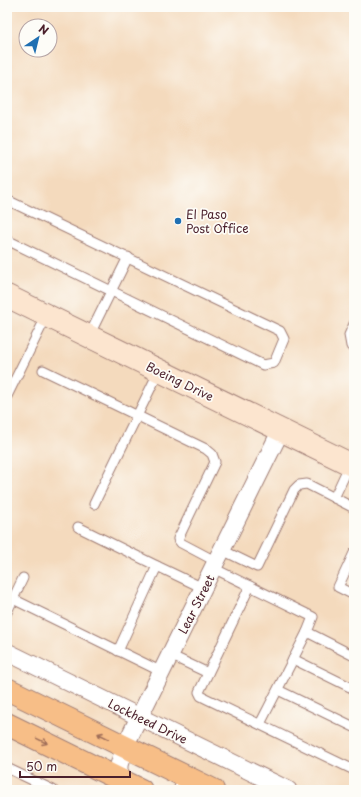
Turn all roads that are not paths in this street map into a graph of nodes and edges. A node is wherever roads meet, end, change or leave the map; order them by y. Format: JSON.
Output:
{"nodes":[{"id":1,"x":8,"y":201,"type":"edge"},
{"id":2,"x":7,"y":240,"type":"edge"},
{"id":3,"x":128,"y":257,"type":"junction"},
{"id":4,"x":111,"y":290,"type":"junction"},
{"id":5,"x":7,"y":296,"type":"edge"},
{"id":6,"x":47,"y":315,"type":"junction"},
{"id":7,"x":354,"y":324,"type":"edge"},
{"id":8,"x":89,"y":336,"type":"junction"},
{"id":9,"x":354,"y":347,"type":"edge"},
{"id":10,"x":44,"y":370,"type":"dead end"},
{"id":11,"x":160,"y":371,"type":"junction"},
{"id":12,"x":7,"y":396,"type":"edge"},
{"id":13,"x":138,"y":415,"type":"junction"},
{"id":14,"x":281,"y":430,"type":"junction"},
{"id":15,"x":352,"y":465,"type":"edge"},
{"id":16,"x":334,"y":498,"type":"junction"},
{"id":17,"x":94,"y":504,"type":"dead end"},
{"id":18,"x":354,"y":508,"type":"edge"},
{"id":19,"x":78,"y":527,"type":"dead end"},
{"id":20,"x":354,"y":553,"type":"edge"},
{"id":21,"x":217,"y":560,"type":"junction"},
{"id":22,"x":157,"y":566,"type":"junction"},
{"id":23,"x":23,"y":578,"type":"dead end"},
{"id":24,"x":250,"y":586,"type":"junction"},
{"id":25,"x":203,"y":588,"type":"junction"},
{"id":26,"x":354,"y":595,"type":"edge"},
{"id":27,"x":13,"y":599,"type":"junction"},
{"id":28,"x":7,"y":612,"type":"edge"},
{"id":29,"x":307,"y":632,"type":"junction"},
{"id":30,"x":118,"y":650,"type":"junction"},
{"id":31,"x":7,"y":652,"type":"edge"},
{"id":32,"x":170,"y":655,"type":"junction"},
{"id":33,"x":354,"y":656,"type":"edge"},
{"id":34,"x":293,"y":659,"type":"junction"},
{"id":35,"x":162,"y":672,"type":"junction"},
{"id":36,"x":208,"y":673,"type":"junction"},
{"id":37,"x":7,"y":689,"type":"edge"},
{"id":38,"x":354,"y":689,"type":"edge"},
{"id":39,"x":278,"y":690,"type":"junction"},
{"id":40,"x":139,"y":717,"type":"junction"},
{"id":41,"x":7,"y":724,"type":"edge"},
{"id":42,"x":260,"y":724,"type":"junction"},
{"id":43,"x":354,"y":727,"type":"edge"},
{"id":44,"x":125,"y":746,"type":"junction"},
{"id":45,"x":7,"y":768,"type":"edge"},
{"id":46,"x":354,"y":770,"type":"edge"},
{"id":47,"x":181,"y":783,"type":"edge"},
{"id":48,"x":116,"y":785,"type":"edge"},
{"id":49,"x":53,"y":790,"type":"edge"},
{"id":50,"x":141,"y":790,"type":"edge"},
{"id":51,"x":213,"y":790,"type":"edge"},
{"id":52,"x":288,"y":790,"type":"edge"}],
"edges":[{"from":1,"to":3,"type":"lane"},
{"from":2,"to":4,"type":"lane"},
{"from":3,"to":4,"type":"lane"},
{"from":3,"to":4,"type":"lane"},
{"from":4,"to":8,"type":"lane"},
{"from":5,"to":6,"type":"street","name":"Boeing Drive"},
{"from":6,"to":8,"type":"street","name":"Boeing Drive"},
{"from":6,"to":12,"type":"lane"},
{"from":7,"to":9,"type":"lane"},
{"from":8,"to":11,"type":"street","name":"Boeing Drive"},
{"from":10,"to":13,"type":"lane"},
{"from":11,"to":13,"type":"lane"},
{"from":11,"to":14,"type":"street","name":"Boeing Drive"},
{"from":13,"to":17,"type":"lane"},
{"from":13,"to":21,"type":"lane"},
{"from":14,"to":15,"type":"street","name":"Boeing Drive"},
{"from":14,"to":21,"type":"street","name":"Lear Street"},
{"from":15,"to":16,"type":"lane"},
{"from":16,"to":18,"type":"lane"},
{"from":16,"to":21,"type":"lane"},
{"from":19,"to":22,"type":"lane"},
{"from":20,"to":26,"type":"lane"},
{"from":21,"to":24,"type":"lane"},
{"from":21,"to":25,"type":"street","name":"Lear Street"},
{"from":22,"to":25,"type":"lane"},
{"from":22,"to":30,"type":"lane"},
{"from":23,"to":27,"type":"lane"},
{"from":24,"to":29,"type":"lane"},
{"from":24,"to":36,"type":"lane"},
{"from":25,"to":32,"type":"street","name":"Lear Street"},
{"from":27,"to":28,"type":"lane"},
{"from":27,"to":30,"type":"lane"},
{"from":29,"to":33,"type":"lane"},
{"from":29,"to":34,"type":"lane"},
{"from":30,"to":35,"type":"lane"},
{"from":31,"to":40,"type":"street","name":"Lockheed Drive"},
{"from":32,"to":35,"type":"street","name":"Lear Street"},
{"from":32,"to":36,"type":"lane"},
{"from":34,"to":38,"type":"lane"},
{"from":34,"to":39,"type":"lane"},
{"from":35,"to":40,"type":"street","name":"Lear Street"},
{"from":36,"to":42,"type":"lane"},
{"from":44,"to":37,"type":"highway","one_way":true},
{"from":39,"to":42,"type":"lane"},
{"from":39,"to":43,"type":"lane"},
{"from":40,"to":44,"type":"street","name":"Lear Street"},
{"from":40,"to":52,"type":"street","name":"Lockheed Drive"},
{"from":41,"to":48,"type":"highway","one_way":true},
{"from":42,"to":46,"type":"lane"},
{"from":44,"to":47,"type":"highway"},
{"from":44,"to":48,"type":"street","name":"Lear Street"},
{"from":45,"to":49,"type":"lane"},
{"from":47,"to":51,"type":"highway"},
{"from":48,"to":50,"type":"highway"}]}
